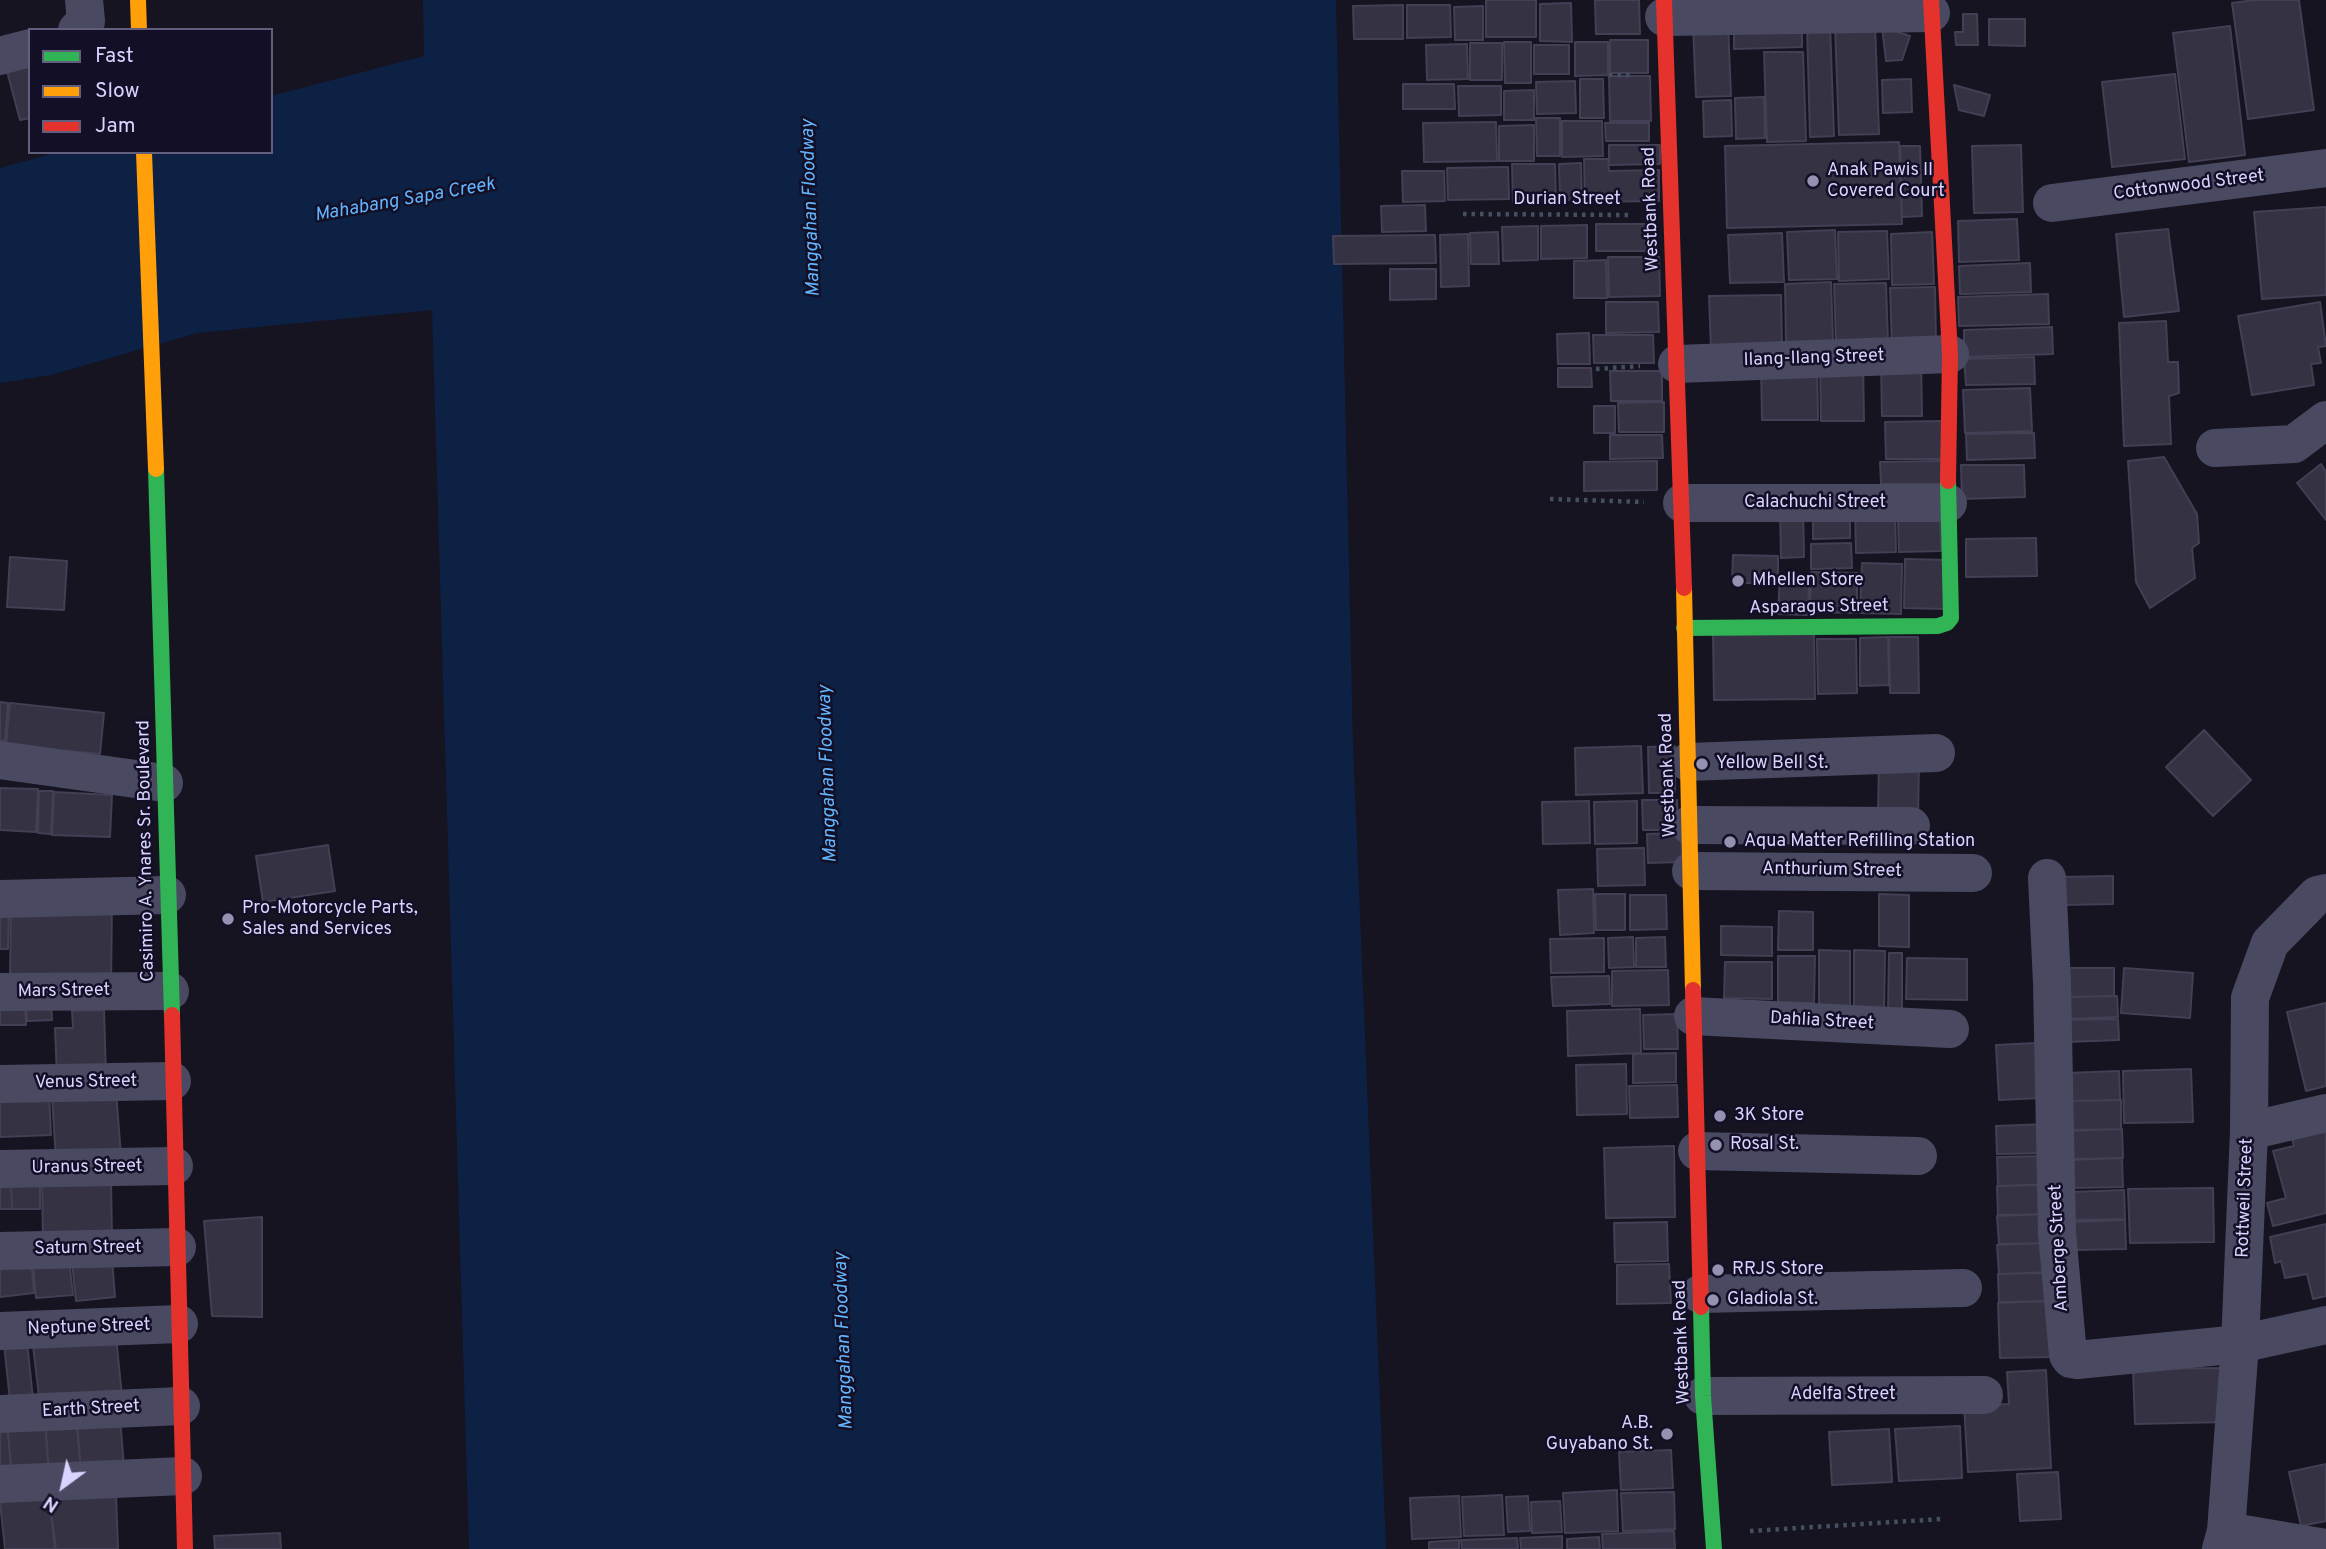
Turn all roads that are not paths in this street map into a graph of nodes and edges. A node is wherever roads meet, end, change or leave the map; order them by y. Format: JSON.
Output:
{"nodes":[{"id":1,"x":84,"y":0,"type":"edge"},
{"id":2,"x":138,"y":1,"type":"edge"},
{"id":3,"x":1931,"y":6,"type":"edge"},
{"id":4,"x":1664,"y":9,"type":"edge"},
{"id":5,"x":79,"y":28,"type":"edge"},
{"id":6,"x":139,"y":28,"type":"edge"},
{"id":7,"x":28,"y":49,"type":"edge"},
{"id":8,"x":0,"y":56,"type":"edge"},
{"id":9,"x":144,"y":154,"type":"edge"},
{"id":10,"x":2326,"y":168,"type":"edge"},
{"id":11,"x":2052,"y":203,"type":"dead end"},
{"id":12,"x":1950,"y":354,"type":"junction"},
{"id":13,"x":1677,"y":363,"type":"junction"},
{"id":14,"x":2326,"y":420,"type":"edge"},
{"id":15,"x":2215,"y":448,"type":"dead end"},
{"id":16,"x":1682,"y":503,"type":"junction"},
{"id":17,"x":1948,"y":503,"type":"junction"},
{"id":18,"x":1684,"y":628,"type":"junction"},
{"id":19,"x":1936,"y":753,"type":"dead end"},
{"id":20,"x":0,"y":760,"type":"edge"},
{"id":21,"x":1688,"y":762,"type":"junction"},
{"id":22,"x":164,"y":783,"type":"junction"},
{"id":23,"x":1689,"y":825,"type":"junction"},
{"id":24,"x":1911,"y":826,"type":"dead end"},
{"id":25,"x":1691,"y":871,"type":"junction"},
{"id":26,"x":1973,"y":873,"type":"dead end"},
{"id":27,"x":2047,"y":877,"type":"dead end"},
{"id":28,"x":2326,"y":893,"type":"edge"},
{"id":29,"x":167,"y":895,"type":"junction"},
{"id":30,"x":0,"y":899,"type":"edge"},
{"id":31,"x":170,"y":991,"type":"junction"},
{"id":32,"x":0,"y":992,"type":"edge"},
{"id":33,"x":1693,"y":1016,"type":"junction"},
{"id":34,"x":1951,"y":1029,"type":"dead end"},
{"id":35,"x":172,"y":1081,"type":"junction"},
{"id":36,"x":0,"y":1084,"type":"edge"},
{"id":37,"x":2326,"y":1113,"type":"edge"},
{"id":38,"x":2249,"y":1131,"type":"junction"},
{"id":39,"x":1697,"y":1151,"type":"junction"},
{"id":40,"x":1918,"y":1156,"type":"dead end"},
{"id":41,"x":174,"y":1166,"type":"junction"},
{"id":42,"x":0,"y":1169,"type":"edge"},
{"id":43,"x":177,"y":1247,"type":"junction"},
{"id":44,"x":0,"y":1251,"type":"edge"},
{"id":45,"x":1963,"y":1288,"type":"dead end"},
{"id":46,"x":1700,"y":1294,"type":"junction"},
{"id":47,"x":179,"y":1324,"type":"junction"},
{"id":48,"x":2326,"y":1325,"type":"edge"},
{"id":49,"x":0,"y":1331,"type":"edge"},
{"id":50,"x":2240,"y":1344,"type":"junction"},
{"id":51,"x":1984,"y":1395,"type":"dead end"},
{"id":52,"x":1703,"y":1396,"type":"junction"},
{"id":53,"x":181,"y":1406,"type":"junction"},
{"id":54,"x":0,"y":1414,"type":"edge"},
{"id":55,"x":183,"y":1476,"type":"junction"},
{"id":56,"x":0,"y":1483,"type":"edge"},
{"id":57,"x":2224,"y":1540,"type":"edge"},
{"id":58,"x":2326,"y":1548,"type":"edge"},
{"id":59,"x":185,"y":1549,"type":"edge"},
{"id":60,"x":1714,"y":1549,"type":"edge"}],
"edges":[{"from":1,"to":5,"type":"street"},
{"from":2,"to":6,"type":"street"},
{"from":3,"to":4,"type":"street"},
{"from":3,"to":12,"type":"street"},
{"from":4,"to":13,"type":"street","name":"Westbank Road"},
{"from":7,"to":8,"type":"street"},
{"from":9,"to":22,"type":"street","name":"Casimiro A. Ynares Sr. Boulevard"},
{"from":10,"to":11,"type":"street","name":"Cottonwood Street"},
{"from":12,"to":13,"type":"street","name":"Ilang-Ilang Street"},
{"from":12,"to":17,"type":"street"},
{"from":13,"to":16,"type":"street","name":"Westbank Road"},
{"from":14,"to":15,"type":"street"},
{"from":16,"to":17,"type":"street","name":"Calachuchi Street"},
{"from":16,"to":18,"type":"street","name":"Westbank Road"},
{"from":17,"to":18,"type":"street","name":"Asparagus Street"},
{"from":18,"to":21,"type":"street","name":"Westbank Road"},
{"from":19,"to":21,"type":"street"},
{"from":20,"to":22,"type":"street"},
{"from":21,"to":23,"type":"street","name":"Westbank Road"},
{"from":22,"to":29,"type":"street","name":"Casimiro A. Ynares Sr. Boulevard"},
{"from":23,"to":24,"type":"street"},
{"from":23,"to":25,"type":"street","name":"Westbank Road"},
{"from":25,"to":26,"type":"street","name":"Anthurium Street"},
{"from":25,"to":33,"type":"street","name":"Westbank Road"},
{"from":27,"to":50,"type":"street","name":"Amberge Street"},
{"from":28,"to":38,"type":"street","name":"Rottweil Street"},
{"from":29,"to":30,"type":"street"},
{"from":29,"to":31,"type":"street","name":"Casimiro A. Ynares Sr. Boulevard"},
{"from":31,"to":32,"type":"street","name":"Mars Street"},
{"from":31,"to":35,"type":"street","name":"Casimiro A. Ynares Sr. Boulevard"},
{"from":33,"to":34,"type":"street","name":"Dahlia Street"},
{"from":33,"to":39,"type":"street","name":"Westbank Road"},
{"from":35,"to":36,"type":"street","name":"Venus Street"},
{"from":35,"to":41,"type":"street","name":"Casimiro A. Ynares Sr. Boulevard"},
{"from":37,"to":38,"type":"street"},
{"from":38,"to":50,"type":"street","name":"Rottweil Street"},
{"from":39,"to":40,"type":"street"},
{"from":39,"to":46,"type":"street","name":"Westbank Road"},
{"from":41,"to":42,"type":"street","name":"Uranus Street"},
{"from":41,"to":43,"type":"street","name":"Casimiro A. Ynares Sr. Boulevard"},
{"from":43,"to":44,"type":"street","name":"Saturn Street"},
{"from":43,"to":47,"type":"street","name":"Casimiro A. Ynares Sr. Boulevard"},
{"from":45,"to":46,"type":"street"},
{"from":46,"to":52,"type":"street","name":"Westbank Road"},
{"from":47,"to":49,"type":"street","name":"Neptune Street"},
{"from":47,"to":53,"type":"street","name":"Casimiro A. Ynares Sr. Boulevard"},
{"from":48,"to":50,"type":"street","name":"Amberge Street"},
{"from":50,"to":57,"type":"street","name":"Rottweil Street"},
{"from":51,"to":52,"type":"street","name":"Adelfa Street"},
{"from":52,"to":60,"type":"street","name":"Westbank Road"},
{"from":53,"to":54,"type":"street","name":"Earth Street"},
{"from":53,"to":55,"type":"street","name":"Casimiro A. Ynares Sr. Boulevard"},
{"from":55,"to":56,"type":"street"},
{"from":55,"to":59,"type":"street","name":"Casimiro A. Ynares Sr. Boulevard"},
{"from":57,"to":58,"type":"street"}]}
